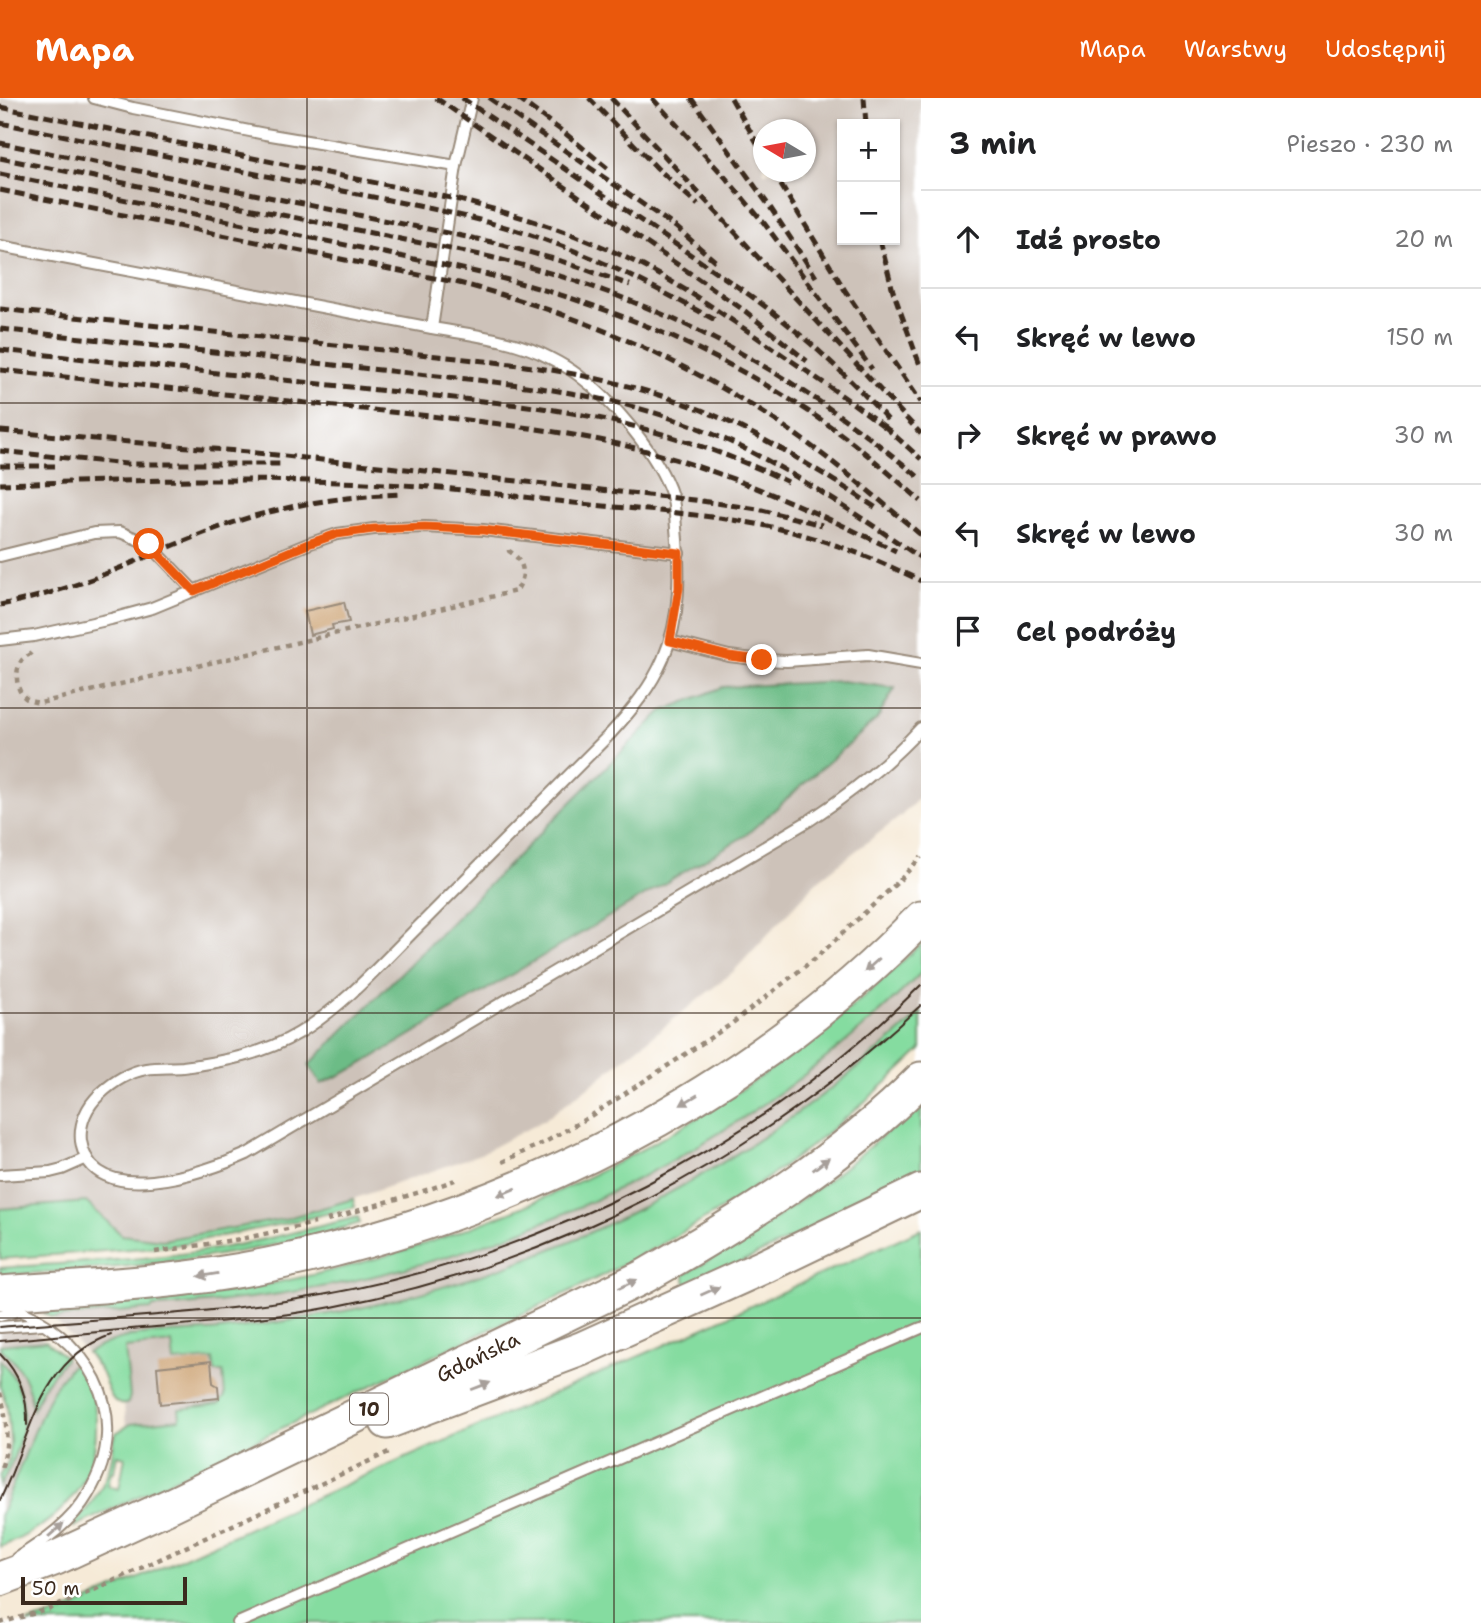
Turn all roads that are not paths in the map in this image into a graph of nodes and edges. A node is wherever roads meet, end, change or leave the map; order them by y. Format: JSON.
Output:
{"nodes":[{"id":1,"x":94,"y":98,"type":"edge"},
{"id":2,"x":472,"y":98,"type":"edge"},
{"id":3,"x":456,"y":166,"type":"junction"},
{"id":4,"x":0,"y":246,"type":"edge"},
{"id":5,"x":432,"y":328,"type":"junction"},
{"id":6,"x":679,"y":553,"type":"junction"},
{"id":7,"x":0,"y":556,"type":"edge"},
{"id":8,"x":194,"y":591,"type":"junction"},
{"id":9,"x":0,"y":640,"type":"edge"},
{"id":10,"x":670,"y":641,"type":"junction"},
{"id":11,"x":921,"y":664,"type":"edge"},
{"id":12,"x":921,"y":728,"type":"edge"},
{"id":13,"x":921,"y":918,"type":"edge"},
{"id":14,"x":921,"y":1079,"type":"edge"},
{"id":15,"x":87,"y":1158,"type":"junction"},
{"id":16,"x":0,"y":1175,"type":"edge"},
{"id":17,"x":921,"y":1191,"type":"edge"},
{"id":18,"x":147,"y":1267,"type":"junction"},
{"id":19,"x":56,"y":1300,"type":"dead end"},
{"id":20,"x":10,"y":1302,"type":"edge"},
{"id":21,"x":0,"y":1303,"type":"edge"},
{"id":22,"x":32,"y":1307,"type":"dead end"},
{"id":23,"x":0,"y":1316,"type":"edge"},
{"id":24,"x":43,"y":1324,"type":"junction"},
{"id":25,"x":0,"y":1327,"type":"edge"},
{"id":26,"x":921,"y":1328,"type":"edge"},
{"id":27,"x":172,"y":1504,"type":"junction"},
{"id":28,"x":0,"y":1569,"type":"edge"},
{"id":29,"x":0,"y":1579,"type":"edge"},
{"id":30,"x":238,"y":1623,"type":"edge"}],
"edges":[{"from":1,"to":3,"type":"lane"},
{"from":2,"to":3,"type":"lane"},
{"from":3,"to":5,"type":"lane"},
{"from":4,"to":5,"type":"lane"},
{"from":5,"to":6,"type":"lane"},
{"from":6,"to":8,"type":"lane"},
{"from":6,"to":10,"type":"lane"},
{"from":7,"to":8,"type":"lane"},
{"from":8,"to":9,"type":"lane"},
{"from":10,"to":11,"type":"lane"},
{"from":10,"to":15,"type":"lane"},
{"from":12,"to":15,"type":"lane"},
{"from":13,"to":18,"type":"main road","one_way":true},
{"from":27,"to":14,"type":"main road","name":"Gdańska","number":"10","one_way":true},
{"from":15,"to":16,"type":"lane"},
{"from":27,"to":17,"type":"main road","one_way":true},
{"from":18,"to":19,"type":"lane"},
{"from":18,"to":20,"type":"main road"},
{"from":20,"to":21,"type":"lane"},
{"from":20,"to":22,"type":"lane"},
{"from":20,"to":23,"type":"lane"},
{"from":20,"to":24,"type":"lane"},
{"from":24,"to":25,"type":"lane"},
{"from":28,"to":24,"type":"lane","one_way":true},
{"from":26,"to":30,"type":"lane"},
{"from":27,"to":29,"type":"main road","name":"Gdańska","number":"10"}]}
